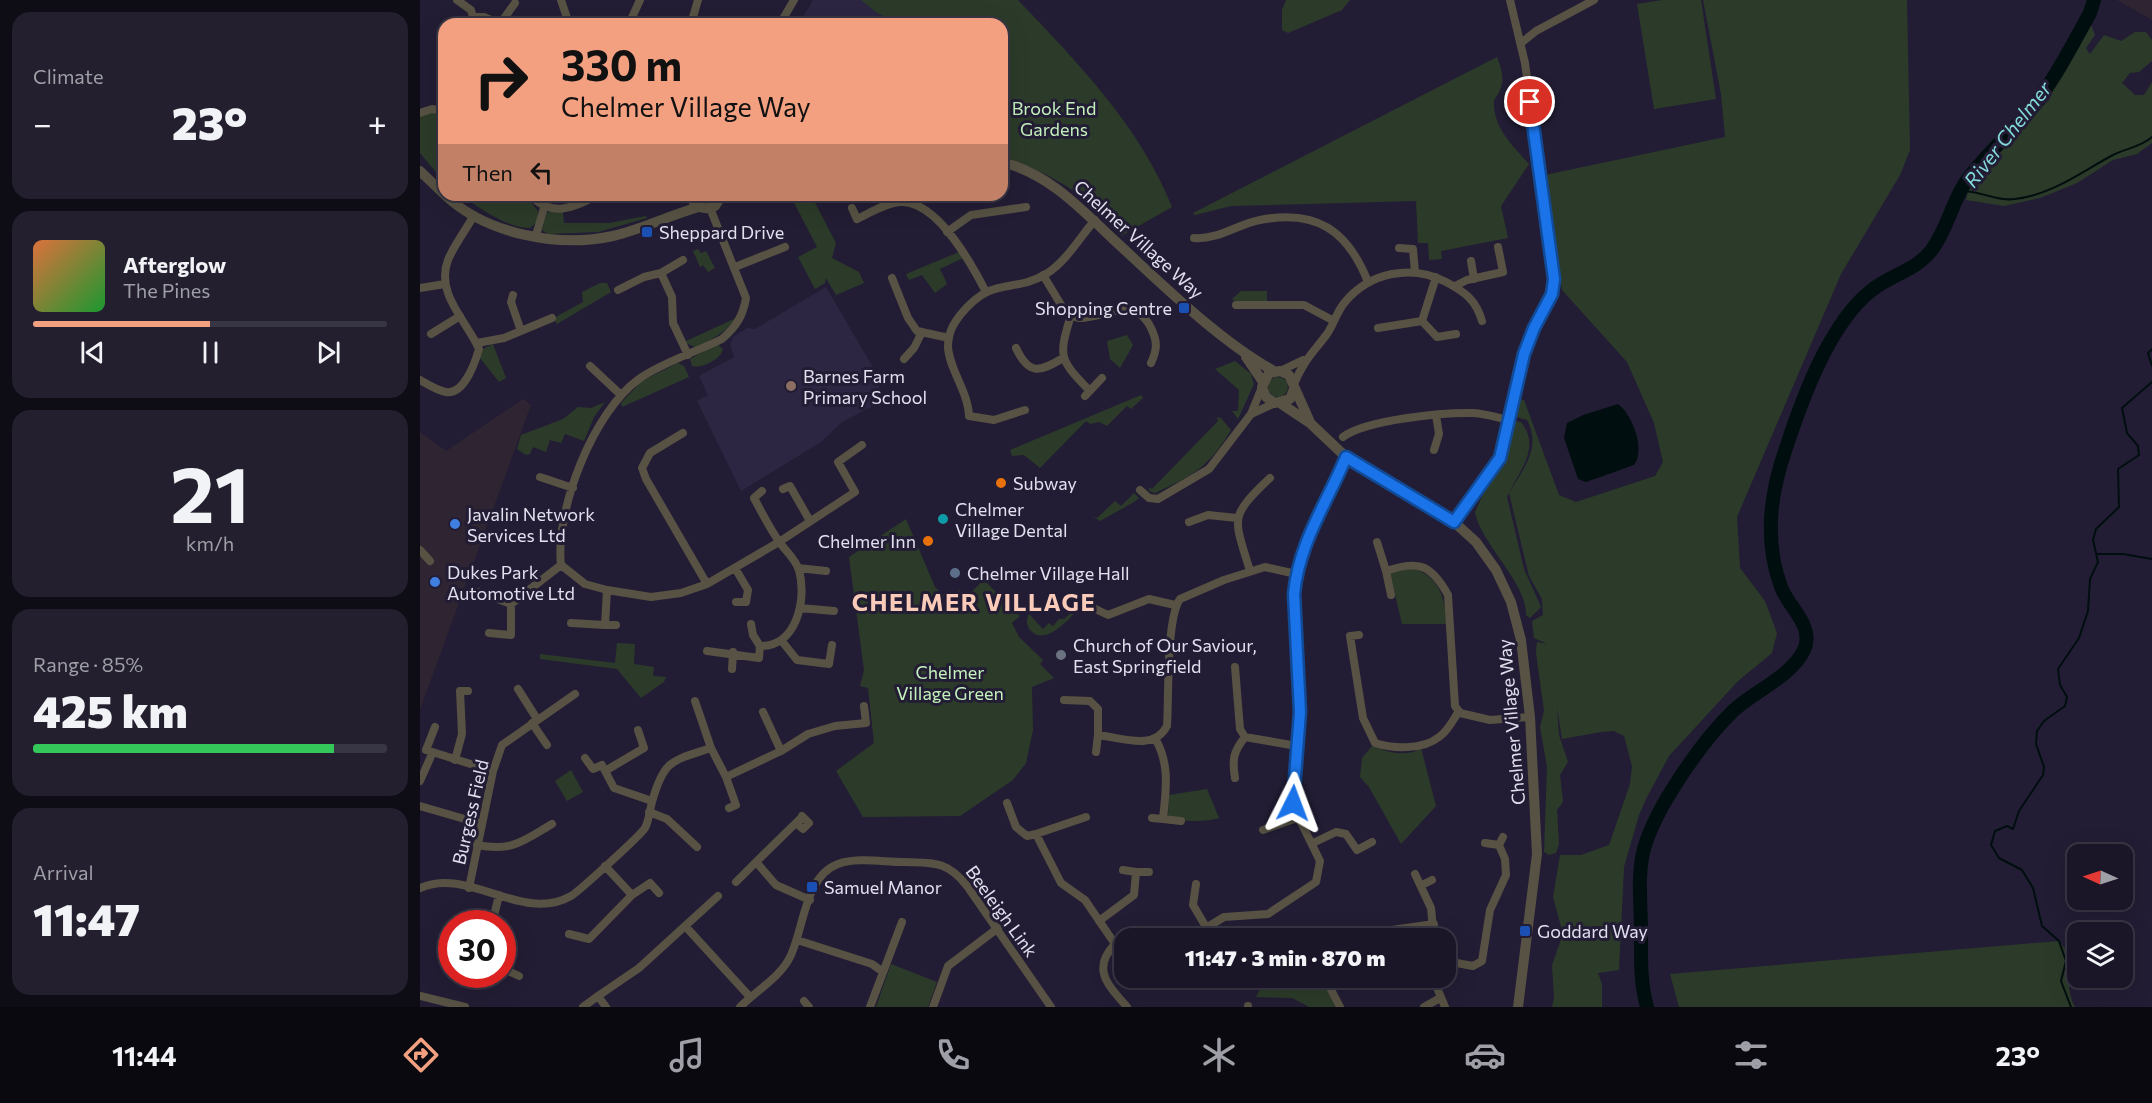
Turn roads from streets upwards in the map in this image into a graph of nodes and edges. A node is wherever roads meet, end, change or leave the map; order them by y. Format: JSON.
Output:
{"nodes":[{"id":1,"x":457,"y":0,"type":"edge"},
{"id":2,"x":561,"y":0,"type":"edge"},
{"id":3,"x":640,"y":0,"type":"edge"},
{"id":4,"x":698,"y":0,"type":"edge"},
{"id":5,"x":794,"y":0,"type":"edge"},
{"id":6,"x":1509,"y":0,"type":"edge"},
{"id":7,"x":1594,"y":0,"type":"edge"},
{"id":8,"x":515,"y":3,"type":"dead end"},
{"id":9,"x":471,"y":18,"type":"edge"},
{"id":10,"x":504,"y":18,"type":"edge"},
{"id":11,"x":567,"y":18,"type":"edge"},
{"id":12,"x":632,"y":18,"type":"edge"},
{"id":13,"x":693,"y":18,"type":"edge"},
{"id":14,"x":784,"y":18,"type":"edge"},
{"id":15,"x":1521,"y":43,"type":"junction"},
{"id":16,"x":438,"y":110,"type":"edge"},
{"id":17,"x":420,"y":113,"type":"edge"},
{"id":18,"x":1008,"y":165,"type":"edge"},
{"id":19,"x":420,"y":171,"type":"edge"},
{"id":20,"x":438,"y":189,"type":"edge"},
{"id":21,"x":453,"y":201,"type":"edge"},
{"id":22,"x":536,"y":201,"type":"edge"},
{"id":23,"x":585,"y":201,"type":"edge"},
{"id":24,"x":685,"y":201,"type":"edge"},
{"id":25,"x":697,"y":201,"type":"edge"},
{"id":26,"x":716,"y":201,"type":"edge"},
{"id":27,"x":1026,"y":207,"type":"dead end"},
{"id":28,"x":544,"y":208,"type":"junction"},
{"id":29,"x":705,"y":208,"type":"junction"},
{"id":30,"x":852,"y":208,"type":"dead end"},
{"id":31,"x":675,"y":213,"type":"junction"},
{"id":32,"x":474,"y":215,"type":"junction"},
{"id":33,"x":1095,"y":220,"type":"junction"},
{"id":34,"x":947,"y":232,"type":"junction"},
{"id":35,"x":536,"y":236,"type":"junction"},
{"id":36,"x":1194,"y":238,"type":"dead end"},
{"id":37,"x":1498,"y":247,"type":"dead end"},
{"id":38,"x":785,"y":248,"type":"dead end"},
{"id":39,"x":1399,"y":248,"type":"dead end"},
{"id":40,"x":683,"y":260,"type":"dead end"},
{"id":41,"x":1471,"y":261,"type":"dead end"},
{"id":42,"x":735,"y":267,"type":"junction"},
{"id":43,"x":1414,"y":272,"type":"junction"},
{"id":44,"x":661,"y":273,"type":"junction"},
{"id":45,"x":1043,"y":275,"type":"junction"},
{"id":46,"x":1436,"y":277,"type":"junction"},
{"id":47,"x":892,"y":278,"type":"dead end"},
{"id":48,"x":1474,"y":279,"type":"junction"},
{"id":49,"x":1368,"y":282,"type":"junction"},
{"id":50,"x":446,"y":284,"type":"junction"},
{"id":51,"x":1455,"y":286,"type":"junction"},
{"id":52,"x":420,"y":288,"type":"edge"},
{"id":53,"x":618,"y":290,"type":"dead end"},
{"id":54,"x":986,"y":292,"type":"junction"},
{"id":55,"x":513,"y":295,"type":"dead end"},
{"id":56,"x":1236,"y":305,"type":"dead end"},
{"id":57,"x":1071,"y":315,"type":"junction"},
{"id":58,"x":460,"y":316,"type":"junction"},
{"id":59,"x":552,"y":318,"type":"dead end"},
{"id":60,"x":1334,"y":321,"type":"junction"},
{"id":61,"x":1422,"y":321,"type":"junction"},
{"id":62,"x":1482,"y":321,"type":"dead end"},
{"id":63,"x":1378,"y":328,"type":"dead end"},
{"id":64,"x":521,"y":331,"type":"junction"},
{"id":65,"x":922,"y":332,"type":"junction"},
{"id":66,"x":431,"y":334,"type":"dead end"},
{"id":67,"x":1456,"y":334,"type":"dead end"},
{"id":68,"x":949,"y":338,"type":"junction"},
{"id":69,"x":477,"y":343,"type":"junction"},
{"id":70,"x":1016,"y":348,"type":"dead end"},
{"id":71,"x":688,"y":355,"type":"junction"},
{"id":72,"x":1244,"y":355,"type":"junction"},
{"id":73,"x":1064,"y":358,"type":"junction"},
{"id":74,"x":904,"y":359,"type":"dead end"},
{"id":75,"x":1304,"y":360,"type":"junction"},
{"id":76,"x":1151,"y":363,"type":"dead end"},
{"id":77,"x":590,"y":366,"type":"dead end"},
{"id":78,"x":1277,"y":371,"type":"junction"},
{"id":79,"x":1102,"y":378,"type":"dead end"},
{"id":80,"x":420,"y":380,"type":"edge"},
{"id":81,"x":1263,"y":384,"type":"junction"},
{"id":82,"x":1294,"y":386,"type":"junction"},
{"id":83,"x":621,"y":395,"type":"junction"},
{"id":84,"x":1277,"y":403,"type":"junction"},
{"id":85,"x":1025,"y":410,"type":"dead end"},
{"id":86,"x":1251,"y":414,"type":"junction"},
{"id":87,"x":1436,"y":415,"type":"junction"},
{"id":88,"x":1510,"y":420,"type":"junction"},
{"id":89,"x":1310,"y":423,"type":"junction"},
{"id":90,"x":683,"y":433,"type":"dead end"},
{"id":91,"x":1343,"y":437,"type":"dead end"},
{"id":92,"x":862,"y":445,"type":"dead end"},
{"id":93,"x":1434,"y":450,"type":"dead end"},
{"id":94,"x":1346,"y":457,"type":"junction"},
{"id":95,"x":540,"y":477,"type":"dead end"},
{"id":96,"x":1270,"y":478,"type":"dead end"},
{"id":97,"x":573,"y":488,"type":"junction"},
{"id":98,"x":783,"y":489,"type":"dead end"},
{"id":99,"x":1140,"y":490,"type":"dead end"},
{"id":100,"x":762,"y":491,"type":"dead end"},
{"id":101,"x":1237,"y":518,"type":"junction"},
{"id":102,"x":810,"y":521,"type":"junction"},
{"id":103,"x":1189,"y":522,"type":"dead end"},
{"id":104,"x":1454,"y":522,"type":"junction"},
{"id":105,"x":779,"y":542,"type":"junction"},
{"id":106,"x":1377,"y":542,"type":"dead end"},
{"id":107,"x":420,"y":550,"type":"edge"},
{"id":108,"x":430,"y":561,"type":"dead end"},
{"id":109,"x":561,"y":565,"type":"junction"},
{"id":110,"x":735,"y":568,"type":"junction"},
{"id":111,"x":798,"y":568,"type":"junction"},
{"id":112,"x":826,"y":571,"type":"dead end"},
{"id":113,"x":1250,"y":571,"type":"junction"},
{"id":114,"x":1386,"y":571,"type":"junction"},
{"id":115,"x":1296,"y":574,"type":"junction"},
{"id":116,"x":707,"y":584,"type":"junction"},
{"id":117,"x":607,"y":590,"type":"junction"},
{"id":118,"x":479,"y":592,"type":"dead end"},
{"id":119,"x":1391,"y":595,"type":"dead end"},
{"id":120,"x":736,"y":602,"type":"dead end"},
{"id":121,"x":511,"y":604,"type":"junction"},
{"id":122,"x":1087,"y":605,"type":"dead end"},
{"id":123,"x":1175,"y":605,"type":"junction"},
{"id":124,"x":800,"y":608,"type":"junction"},
{"id":125,"x":834,"y":611,"type":"dead end"},
{"id":126,"x":571,"y":623,"type":"dead end"},
{"id":127,"x":751,"y":624,"type":"dead end"},
{"id":128,"x":605,"y":625,"type":"junction"},
{"id":129,"x":616,"y":626,"type":"dead end"},
{"id":130,"x":489,"y":633,"type":"dead end"},
{"id":131,"x":1359,"y":634,"type":"dead end"},
{"id":132,"x":781,"y":640,"type":"junction"},
{"id":133,"x":832,"y":645,"type":"dead end"},
{"id":134,"x":760,"y":646,"type":"junction"},
{"id":135,"x":707,"y":651,"type":"dead end"},
{"id":136,"x":733,"y":652,"type":"junction"},
{"id":137,"x":1235,"y":667,"type":"dead end"},
{"id":138,"x":732,"y":669,"type":"dead end"},
{"id":139,"x":518,"y":689,"type":"dead end"},
{"id":140,"x":468,"y":691,"type":"dead end"},
{"id":141,"x":575,"y":694,"type":"dead end"},
{"id":142,"x":1064,"y":700,"type":"dead end"},
{"id":143,"x":695,"y":701,"type":"dead end"},
{"id":144,"x":864,"y":706,"type":"dead end"},
{"id":145,"x":1459,"y":711,"type":"junction"},
{"id":146,"x":763,"y":712,"type":"dead end"},
{"id":147,"x":1530,"y":717,"type":"junction"},
{"id":148,"x":534,"y":721,"type":"junction"},
{"id":149,"x":435,"y":727,"type":"dead end"},
{"id":150,"x":638,"y":730,"type":"dead end"},
{"id":151,"x":1098,"y":735,"type":"junction"},
{"id":152,"x":1245,"y":737,"type":"junction"},
{"id":153,"x":1156,"y":740,"type":"junction"},
{"id":154,"x":547,"y":745,"type":"dead end"},
{"id":155,"x":1297,"y":746,"type":"junction"},
{"id":156,"x":711,"y":748,"type":"junction"},
{"id":157,"x":781,"y":751,"type":"junction"},
{"id":158,"x":1096,"y":752,"type":"dead end"},
{"id":159,"x":432,"y":754,"type":"junction"},
{"id":160,"x":585,"y":758,"type":"dead end"},
{"id":161,"x":455,"y":760,"type":"junction"},
{"id":162,"x":493,"y":771,"type":"junction"},
{"id":163,"x":605,"y":771,"type":"junction"},
{"id":164,"x":726,"y":777,"type":"junction"},
{"id":165,"x":1235,"y":778,"type":"dead end"},
{"id":166,"x":420,"y":781,"type":"edge"},
{"id":167,"x":652,"y":801,"type":"junction"},
{"id":168,"x":1007,"y":803,"type":"dead end"},
{"id":169,"x":420,"y":806,"type":"edge"},
{"id":170,"x":729,"y":808,"type":"dead end"},
{"id":171,"x":649,"y":812,"type":"junction"},
{"id":172,"x":1086,"y":817,"type":"dead end"},
{"id":173,"x":1152,"y":818,"type":"dead end"},
{"id":174,"x":1297,"y":818,"type":"junction"},
{"id":175,"x":1163,"y":819,"type":"junction"},
{"id":176,"x":1181,"y":820,"type":"dead end"},
{"id":177,"x":796,"y":822,"type":"dead end"},
{"id":178,"x":482,"y":824,"type":"junction"},
{"id":179,"x":552,"y":824,"type":"dead end"},
{"id":180,"x":1263,"y":830,"type":"dead end"},
{"id":181,"x":1036,"y":834,"type":"junction"},
{"id":182,"x":1503,"y":837,"type":"dead end"},
{"id":183,"x":1372,"y":842,"type":"dead end"},
{"id":184,"x":1312,"y":843,"type":"junction"},
{"id":185,"x":1485,"y":843,"type":"dead end"},
{"id":186,"x":477,"y":845,"type":"junction"},
{"id":187,"x":1498,"y":845,"type":"junction"},
{"id":188,"x":697,"y":847,"type":"dead end"},
{"id":189,"x":756,"y":862,"type":"junction"},
{"id":190,"x":605,"y":866,"type":"junction"},
{"id":191,"x":1123,"y":870,"type":"dead end"},
{"id":192,"x":1136,"y":872,"type":"junction"},
{"id":193,"x":1149,"y":872,"type":"dead end"},
{"id":194,"x":1415,"y":874,"type":"dead end"},
{"id":195,"x":1432,"y":880,"type":"dead end"},
{"id":196,"x":736,"y":882,"type":"dead end"},
{"id":197,"x":1196,"y":884,"type":"dead end"},
{"id":198,"x":1422,"y":885,"type":"junction"},
{"id":199,"x":420,"y":888,"type":"edge"},
{"id":200,"x":469,"y":888,"type":"junction"},
{"id":201,"x":659,"y":893,"type":"dead end"},
{"id":202,"x":499,"y":895,"type":"junction"},
{"id":203,"x":632,"y":895,"type":"junction"},
{"id":204,"x":718,"y":896,"type":"dead end"},
{"id":205,"x":810,"y":900,"type":"junction"},
{"id":206,"x":495,"y":910,"type":"edge"},
{"id":207,"x":902,"y":921,"type":"dead end"},
{"id":208,"x":1099,"y":921,"type":"junction"},
{"id":209,"x":1434,"y":924,"type":"junction"},
{"id":210,"x":686,"y":927,"type":"junction"},
{"id":211,"x":1206,"y":927,"type":"joint"},
{"id":212,"x":998,"y":928,"type":"junction"},
{"id":213,"x":1406,"y":928,"type":"edge"},
{"id":214,"x":1434,"y":928,"type":"edge"},
{"id":215,"x":568,"y":934,"type":"dead end"},
{"id":216,"x":797,"y":940,"type":"junction"},
{"id":217,"x":1114,"y":943,"type":"edge"},
{"id":218,"x":1114,"y":945,"type":"edge"},
{"id":219,"x":1456,"y":963,"type":"edge"},
{"id":220,"x":883,"y":972,"type":"junction"},
{"id":221,"x":516,"y":975,"type":"edge"},
{"id":222,"x":519,"y":976,"type":"dead end"},
{"id":223,"x":1330,"y":988,"type":"edge"},
{"id":224,"x":1436,"y":988,"type":"edge"},
{"id":225,"x":420,"y":996,"type":"edge"},
{"id":226,"x":598,"y":996,"type":"junction"},
{"id":227,"x":750,"y":998,"type":"junction"},
{"id":228,"x":1440,"y":998,"type":"junction"},
{"id":229,"x":450,"y":1005,"type":"edge"},
{"id":230,"x":465,"y":1007,"type":"edge"},
{"id":231,"x":583,"y":1007,"type":"edge"},
{"id":232,"x":606,"y":1007,"type":"edge"},
{"id":233,"x":740,"y":1007,"type":"edge"},
{"id":234,"x":870,"y":1007,"type":"edge"},
{"id":235,"x":933,"y":1007,"type":"edge"},
{"id":236,"x":1051,"y":1007,"type":"edge"},
{"id":237,"x":1126,"y":1007,"type":"edge"},
{"id":238,"x":1340,"y":1007,"type":"edge"},
{"id":239,"x":1424,"y":1007,"type":"edge"},
{"id":240,"x":1445,"y":1007,"type":"edge"},
{"id":241,"x":1518,"y":1007,"type":"edge"}],
"edges":[{"from":1,"to":9,"type":"street"},
{"from":2,"to":11,"type":"street"},
{"from":3,"to":12,"type":"street"},
{"from":4,"to":13,"type":"street"},
{"from":5,"to":14,"type":"street"},
{"from":6,"to":15,"type":"street"},
{"from":7,"to":15,"type":"street"},
{"from":8,"to":10,"type":"street"},
{"from":15,"to":88,"type":"street"},
{"from":16,"to":17,"type":"street"},
{"from":18,"to":33,"type":"street","name":"Chelmer Village Way"},
{"from":19,"to":20,"type":"street"},
{"from":21,"to":32,"type":"street"},
{"from":22,"to":28,"type":"street"},
{"from":23,"to":28,"type":"street"},
{"from":24,"to":31,"type":"street"},
{"from":25,"to":29,"type":"street"},
{"from":26,"to":29,"type":"street"},
{"from":27,"to":34,"type":"street"},
{"from":28,"to":35,"type":"street"},
{"from":29,"to":31,"type":"street"},
{"from":29,"to":42,"type":"street"},
{"from":30,"to":34,"type":"street"},
{"from":31,"to":35,"type":"street"},
{"from":32,"to":35,"type":"street"},
{"from":32,"to":50,"type":"street"},
{"from":33,"to":45,"type":"street"},
{"from":33,"to":72,"type":"street","name":"Chelmer Village Way"},
{"from":34,"to":54,"type":"street"},
{"from":36,"to":49,"type":"street"},
{"from":37,"to":48,"type":"street"},
{"from":38,"to":42,"type":"street"},
{"from":39,"to":43,"type":"street"},
{"from":40,"to":44,"type":"street"},
{"from":41,"to":48,"type":"street"},
{"from":42,"to":71,"type":"street"},
{"from":43,"to":46,"type":"street"},
{"from":43,"to":49,"type":"street"},
{"from":44,"to":53,"type":"street"},
{"from":44,"to":71,"type":"street"},
{"from":45,"to":54,"type":"street"},
{"from":45,"to":57,"type":"street"},
{"from":46,"to":51,"type":"street"},
{"from":46,"to":61,"type":"street"},
{"from":47,"to":65,"type":"street"},
{"from":48,"to":51,"type":"street"},
{"from":49,"to":60,"type":"street"},
{"from":50,"to":52,"type":"street"},
{"from":50,"to":58,"type":"street"},
{"from":51,"to":62,"type":"street"},
{"from":54,"to":68,"type":"street"},
{"from":55,"to":64,"type":"street"},
{"from":56,"to":60,"type":"street"},
{"from":57,"to":73,"type":"street"},
{"from":57,"to":76,"type":"street"},
{"from":58,"to":66,"type":"street"},
{"from":58,"to":69,"type":"street"},
{"from":59,"to":64,"type":"street"},
{"from":60,"to":75,"type":"street"},
{"from":61,"to":63,"type":"street"},
{"from":61,"to":67,"type":"street"},
{"from":64,"to":69,"type":"street"},
{"from":65,"to":68,"type":"street"},
{"from":65,"to":74,"type":"street"},
{"from":68,"to":85,"type":"street"},
{"from":69,"to":80,"type":"street"},
{"from":70,"to":73,"type":"street"},
{"from":71,"to":83,"type":"street"},
{"from":72,"to":78,"type":"street","name":"Chelmer Village Way"},
{"from":72,"to":81,"type":"street","name":"Chelmer Village Way"},
{"from":73,"to":79,"type":"street"},
{"from":75,"to":78,"type":"street"},
{"from":75,"to":82,"type":"street"},
{"from":77,"to":83,"type":"street"},
{"from":78,"to":81,"type":"street"},
{"from":78,"to":82,"type":"street","name":"Chelmer Village Way"},
{"from":81,"to":84,"type":"street","name":"Chelmer Village Way"},
{"from":81,"to":86,"type":"street"},
{"from":82,"to":84,"type":"street"},
{"from":82,"to":89,"type":"street","name":"Chelmer Village Way"},
{"from":83,"to":97,"type":"street"},
{"from":84,"to":86,"type":"street"},
{"from":84,"to":89,"type":"street","name":"Chelmer Village Way"},
{"from":86,"to":99,"type":"street"},
{"from":87,"to":88,"type":"street"},
{"from":87,"to":91,"type":"street"},
{"from":87,"to":93,"type":"street"},
{"from":88,"to":104,"type":"street"},
{"from":89,"to":94,"type":"street","name":"Chelmer Village Way"},
{"from":90,"to":116,"type":"street"},
{"from":92,"to":102,"type":"street"},
{"from":94,"to":104,"type":"street","name":"Chelmer Village Way"},
{"from":94,"to":115,"type":"street"},
{"from":95,"to":97,"type":"street"},
{"from":96,"to":101,"type":"street"},
{"from":97,"to":109,"type":"street"},
{"from":98,"to":102,"type":"street"},
{"from":100,"to":105,"type":"street"},
{"from":101,"to":103,"type":"street"},
{"from":101,"to":113,"type":"street"},
{"from":102,"to":105,"type":"street"},
{"from":104,"to":147,"type":"street","name":"Chelmer Village Way"},
{"from":105,"to":110,"type":"street"},
{"from":105,"to":111,"type":"street"},
{"from":106,"to":114,"type":"street"},
{"from":107,"to":108,"type":"street"},
{"from":109,"to":117,"type":"street"},
{"from":109,"to":121,"type":"street"},
{"from":110,"to":116,"type":"street"},
{"from":110,"to":120,"type":"street"},
{"from":111,"to":112,"type":"street"},
{"from":111,"to":124,"type":"street"},
{"from":113,"to":115,"type":"street"},
{"from":113,"to":123,"type":"street"},
{"from":114,"to":119,"type":"street"},
{"from":114,"to":145,"type":"street"},
{"from":115,"to":155,"type":"street"},
{"from":116,"to":117,"type":"street"},
{"from":117,"to":128,"type":"street"},
{"from":118,"to":121,"type":"street"},
{"from":121,"to":130,"type":"street"},
{"from":122,"to":123,"type":"street"},
{"from":123,"to":153,"type":"street"},
{"from":124,"to":125,"type":"street"},
{"from":124,"to":132,"type":"street"},
{"from":126,"to":128,"type":"street"},
{"from":127,"to":134,"type":"street"},
{"from":128,"to":129,"type":"street"},
{"from":131,"to":145,"type":"street"},
{"from":132,"to":133,"type":"street"},
{"from":132,"to":134,"type":"street"},
{"from":134,"to":136,"type":"street"},
{"from":135,"to":136,"type":"street"},
{"from":136,"to":138,"type":"street"},
{"from":137,"to":152,"type":"street"},
{"from":139,"to":148,"type":"street"},
{"from":140,"to":161,"type":"street"},
{"from":141,"to":148,"type":"street","name":"Burgess Field"},
{"from":142,"to":151,"type":"street"},
{"from":143,"to":156,"type":"street"},
{"from":144,"to":157,"type":"street"},
{"from":145,"to":147,"type":"street"},
{"from":146,"to":157,"type":"street"},
{"from":147,"to":241,"type":"street","name":"Chelmer Village Way"},
{"from":148,"to":154,"type":"street"},
{"from":148,"to":162,"type":"street","name":"Burgess Field"},
{"from":149,"to":159,"type":"street"},
{"from":150,"to":163,"type":"street"},
{"from":151,"to":153,"type":"street"},
{"from":151,"to":158,"type":"street"},
{"from":152,"to":155,"type":"street"},
{"from":152,"to":165,"type":"street"},
{"from":153,"to":175,"type":"street"},
{"from":155,"to":174,"type":"street"},
{"from":156,"to":164,"type":"street"},
{"from":156,"to":167,"type":"street"},
{"from":157,"to":164,"type":"street"},
{"from":159,"to":161,"type":"street"},
{"from":159,"to":166,"type":"street"},
{"from":160,"to":163,"type":"street"},
{"from":161,"to":162,"type":"street"},
{"from":162,"to":178,"type":"street","name":"Burgess Field"},
{"from":163,"to":167,"type":"street"},
{"from":164,"to":170,"type":"street"},
{"from":167,"to":171,"type":"street"},
{"from":168,"to":181,"type":"street"},
{"from":169,"to":178,"type":"street"},
{"from":171,"to":188,"type":"street"},
{"from":171,"to":190,"type":"street"},
{"from":172,"to":181,"type":"street"},
{"from":173,"to":175,"type":"street"},
{"from":174,"to":180,"type":"street"},
{"from":174,"to":184,"type":"street"},
{"from":175,"to":176,"type":"street"},
{"from":177,"to":189,"type":"street"},
{"from":178,"to":186,"type":"street","name":"Burgess Field"},
{"from":179,"to":186,"type":"street"},
{"from":181,"to":208,"type":"street"},
{"from":182,"to":187,"type":"street"},
{"from":183,"to":184,"type":"street"},
{"from":184,"to":211,"type":"street"},
{"from":185,"to":187,"type":"street"},
{"from":186,"to":200,"type":"street","name":"Burgess Field"},
{"from":187,"to":219,"type":"street"},
{"from":189,"to":196,"type":"street"},
{"from":189,"to":205,"type":"street"},
{"from":190,"to":202,"type":"street"},
{"from":190,"to":203,"type":"street"},
{"from":191,"to":192,"type":"street"},
{"from":192,"to":193,"type":"street"},
{"from":192,"to":208,"type":"street"},
{"from":194,"to":198,"type":"street"},
{"from":195,"to":198,"type":"street"},
{"from":197,"to":211,"type":"street"},
{"from":198,"to":209,"type":"street"},
{"from":199,"to":200,"type":"street"},
{"from":200,"to":202,"type":"street"},
{"from":201,"to":203,"type":"street"},
{"from":202,"to":206,"type":"street"},
{"from":203,"to":215,"type":"street"},
{"from":204,"to":210,"type":"street"},
{"from":205,"to":212,"type":"street","name":"Beeleigh Link"},
{"from":205,"to":216,"type":"street","name":"Beeleigh Link"},
{"from":207,"to":220,"type":"street"},
{"from":208,"to":217,"type":"street"},
{"from":209,"to":213,"type":"street"},
{"from":209,"to":214,"type":"street"},
{"from":210,"to":226,"type":"street"},
{"from":210,"to":227,"type":"street"},
{"from":212,"to":235,"type":"street"},
{"from":212,"to":236,"type":"street","name":"Beeleigh Link"},
{"from":216,"to":220,"type":"street"},
{"from":216,"to":227,"type":"street","name":"Beeleigh Link"},
{"from":218,"to":237,"type":"street"},
{"from":220,"to":234,"type":"street"},
{"from":221,"to":222,"type":"street"},
{"from":223,"to":238,"type":"street"},
{"from":224,"to":228,"type":"street"},
{"from":225,"to":229,"type":"street"},
{"from":226,"to":231,"type":"street"},
{"from":226,"to":232,"type":"street"},
{"from":227,"to":233,"type":"street","name":"Beeleigh Link"},
{"from":228,"to":239,"type":"street"},
{"from":228,"to":240,"type":"street"},
{"from":229,"to":230,"type":"street"}]}
